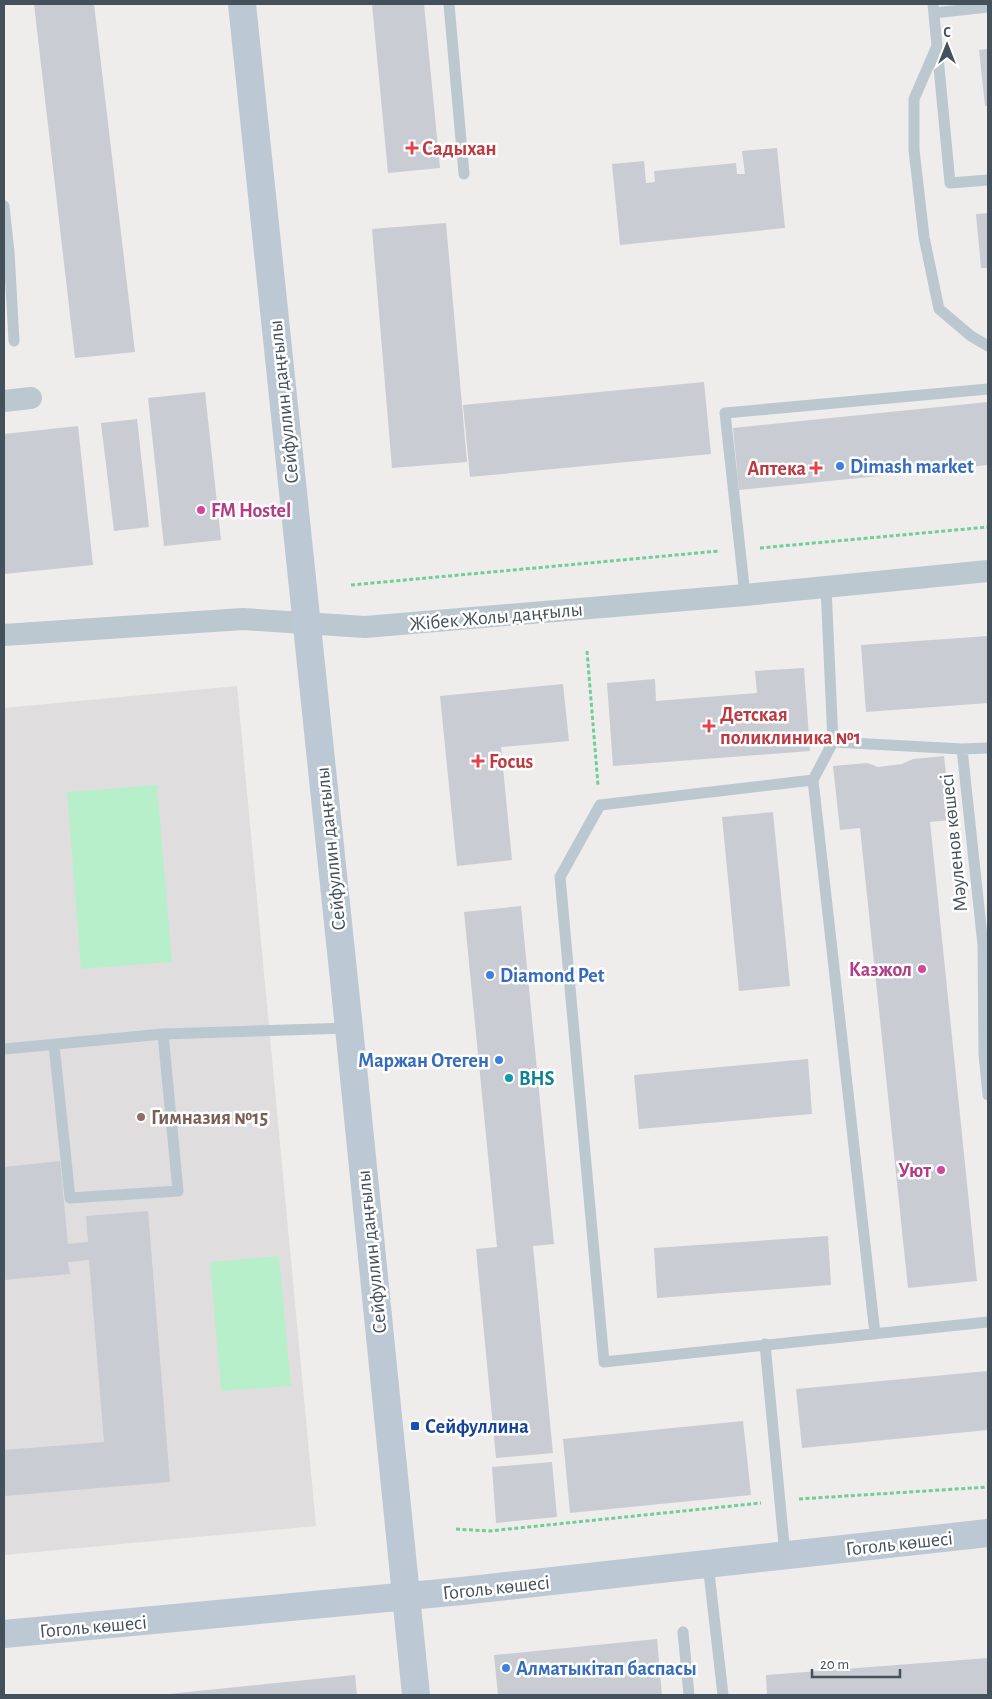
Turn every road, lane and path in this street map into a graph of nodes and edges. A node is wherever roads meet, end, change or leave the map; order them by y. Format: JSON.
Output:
{"nodes":[{"id":1,"x":242,"y":4,"type":"edge"},
{"id":2,"x":449,"y":4,"type":"edge"},
{"id":3,"x":988,"y":7,"type":"edge"},
{"id":4,"x":934,"y":8,"type":"edge"},
{"id":5,"x":937,"y":46,"type":"junction"},
{"id":6,"x":464,"y":174,"type":"dead end"},
{"id":7,"x":988,"y":180,"type":"edge"},
{"id":8,"x":4,"y":206,"type":"edge"},
{"id":9,"x":6,"y":252,"type":"edge"},
{"id":10,"x":14,"y":341,"type":"dead end"},
{"id":11,"x":988,"y":346,"type":"edge"},
{"id":12,"x":988,"y":389,"type":"edge"},
{"id":13,"x":31,"y":398,"type":"dead end"},
{"id":14,"x":4,"y":401,"type":"edge"},
{"id":15,"x":988,"y":527,"type":"edge"},
{"id":16,"x":740,"y":550,"type":"junction"},
{"id":17,"x":988,"y":570,"type":"edge"},
{"id":18,"x":351,"y":584,"type":"dead end"},
{"id":19,"x":826,"y":587,"type":"junction"},
{"id":20,"x":745,"y":595,"type":"junction"},
{"id":21,"x":306,"y":623,"type":"junction"},
{"id":22,"x":4,"y":635,"type":"edge"},
{"id":23,"x":587,"y":651,"type":"dead end"},
{"id":24,"x":833,"y":742,"type":"junction"},
{"id":25,"x":988,"y":748,"type":"edge"},
{"id":26,"x":962,"y":749,"type":"junction"},
{"id":27,"x":813,"y":780,"type":"junction"},
{"id":28,"x":600,"y":805,"type":"junction"},
{"id":29,"x":349,"y":1028,"type":"junction"},
{"id":30,"x":163,"y":1034,"type":"junction"},
{"id":31,"x":54,"y":1045,"type":"junction"},
{"id":32,"x":4,"y":1049,"type":"edge"},
{"id":33,"x":986,"y":1054,"type":"edge"},
{"id":34,"x":988,"y":1095,"type":"edge"},
{"id":35,"x":988,"y":1322,"type":"edge"},
{"id":36,"x":875,"y":1334,"type":"junction"},
{"id":37,"x":765,"y":1344,"type":"junction"},
{"id":38,"x":988,"y":1487,"type":"edge"},
{"id":39,"x":780,"y":1501,"type":"junction"},
{"id":40,"x":456,"y":1529,"type":"dead end"},
{"id":41,"x":988,"y":1533,"type":"edge"},
{"id":42,"x":785,"y":1555,"type":"junction"},
{"id":43,"x":708,"y":1564,"type":"junction"},
{"id":44,"x":406,"y":1596,"type":"junction"},
{"id":45,"x":683,"y":1632,"type":"dead end"},
{"id":46,"x":4,"y":1634,"type":"edge"},
{"id":47,"x":416,"y":1695,"type":"edge"},
{"id":48,"x":689,"y":1695,"type":"edge"},
{"id":49,"x":723,"y":1695,"type":"edge"}],
"edges":[{"from":1,"to":21,"type":"main road","name":"Сейфуллин даңғылы"},
{"from":2,"to":6,"type":"lane"},
{"from":3,"to":4,"type":"lane"},
{"from":4,"to":5,"type":"lane"},
{"from":5,"to":7,"type":"lane"},
{"from":5,"to":11,"type":"lane"},
{"from":8,"to":9,"type":"lane"},
{"from":9,"to":10,"type":"lane"},
{"from":12,"to":16,"type":"lane"},
{"from":13,"to":14,"type":"street"},
{"from":15,"to":16,"type":"path"},
{"from":16,"to":18,"type":"path"},
{"from":16,"to":20,"type":"lane"},
{"from":17,"to":19,"type":"street","name":"Жібек Жолы даңғылы"},
{"from":19,"to":20,"type":"street","name":"Жібек Жолы даңғылы"},
{"from":19,"to":24,"type":"lane"},
{"from":20,"to":21,"type":"street","name":"Жібек Жолы даңғылы"},
{"from":21,"to":22,"type":"street","name":"Жібек Жолы даңғылы"},
{"from":21,"to":29,"type":"main road","name":"Сейфуллин даңғылы"},
{"from":23,"to":28,"type":"path"},
{"from":24,"to":26,"type":"lane","name":"Мәуленов көшесі"},
{"from":24,"to":27,"type":"lane"},
{"from":25,"to":26,"type":"lane"},
{"from":26,"to":33,"type":"lane","name":"Мәуленов көшесі"},
{"from":27,"to":28,"type":"lane"},
{"from":27,"to":36,"type":"lane"},
{"from":28,"to":37,"type":"lane"},
{"from":29,"to":30,"type":"lane"},
{"from":29,"to":44,"type":"main road","name":"Сейфуллин даңғылы"},
{"from":30,"to":31,"type":"lane"},
{"from":30,"to":31,"type":"lane"},
{"from":31,"to":32,"type":"lane"},
{"from":33,"to":34,"type":"lane","name":"Мәуленов көшесі"},
{"from":35,"to":36,"type":"lane"},
{"from":36,"to":37,"type":"lane"},
{"from":37,"to":39,"type":"lane"},
{"from":38,"to":39,"type":"path"},
{"from":39,"to":40,"type":"path"},
{"from":39,"to":42,"type":"lane"},
{"from":41,"to":42,"type":"main road","name":"Гоголь көшесі"},
{"from":42,"to":43,"type":"main road","name":"Гоголь көшесі"},
{"from":43,"to":44,"type":"main road","name":"Гоголь көшесі"},
{"from":43,"to":49,"type":"lane"},
{"from":44,"to":46,"type":"main road","name":"Гоголь көшесі"},
{"from":44,"to":47,"type":"main road","name":"Сейфуллин даңғылы"},
{"from":45,"to":48,"type":"lane"}]}
